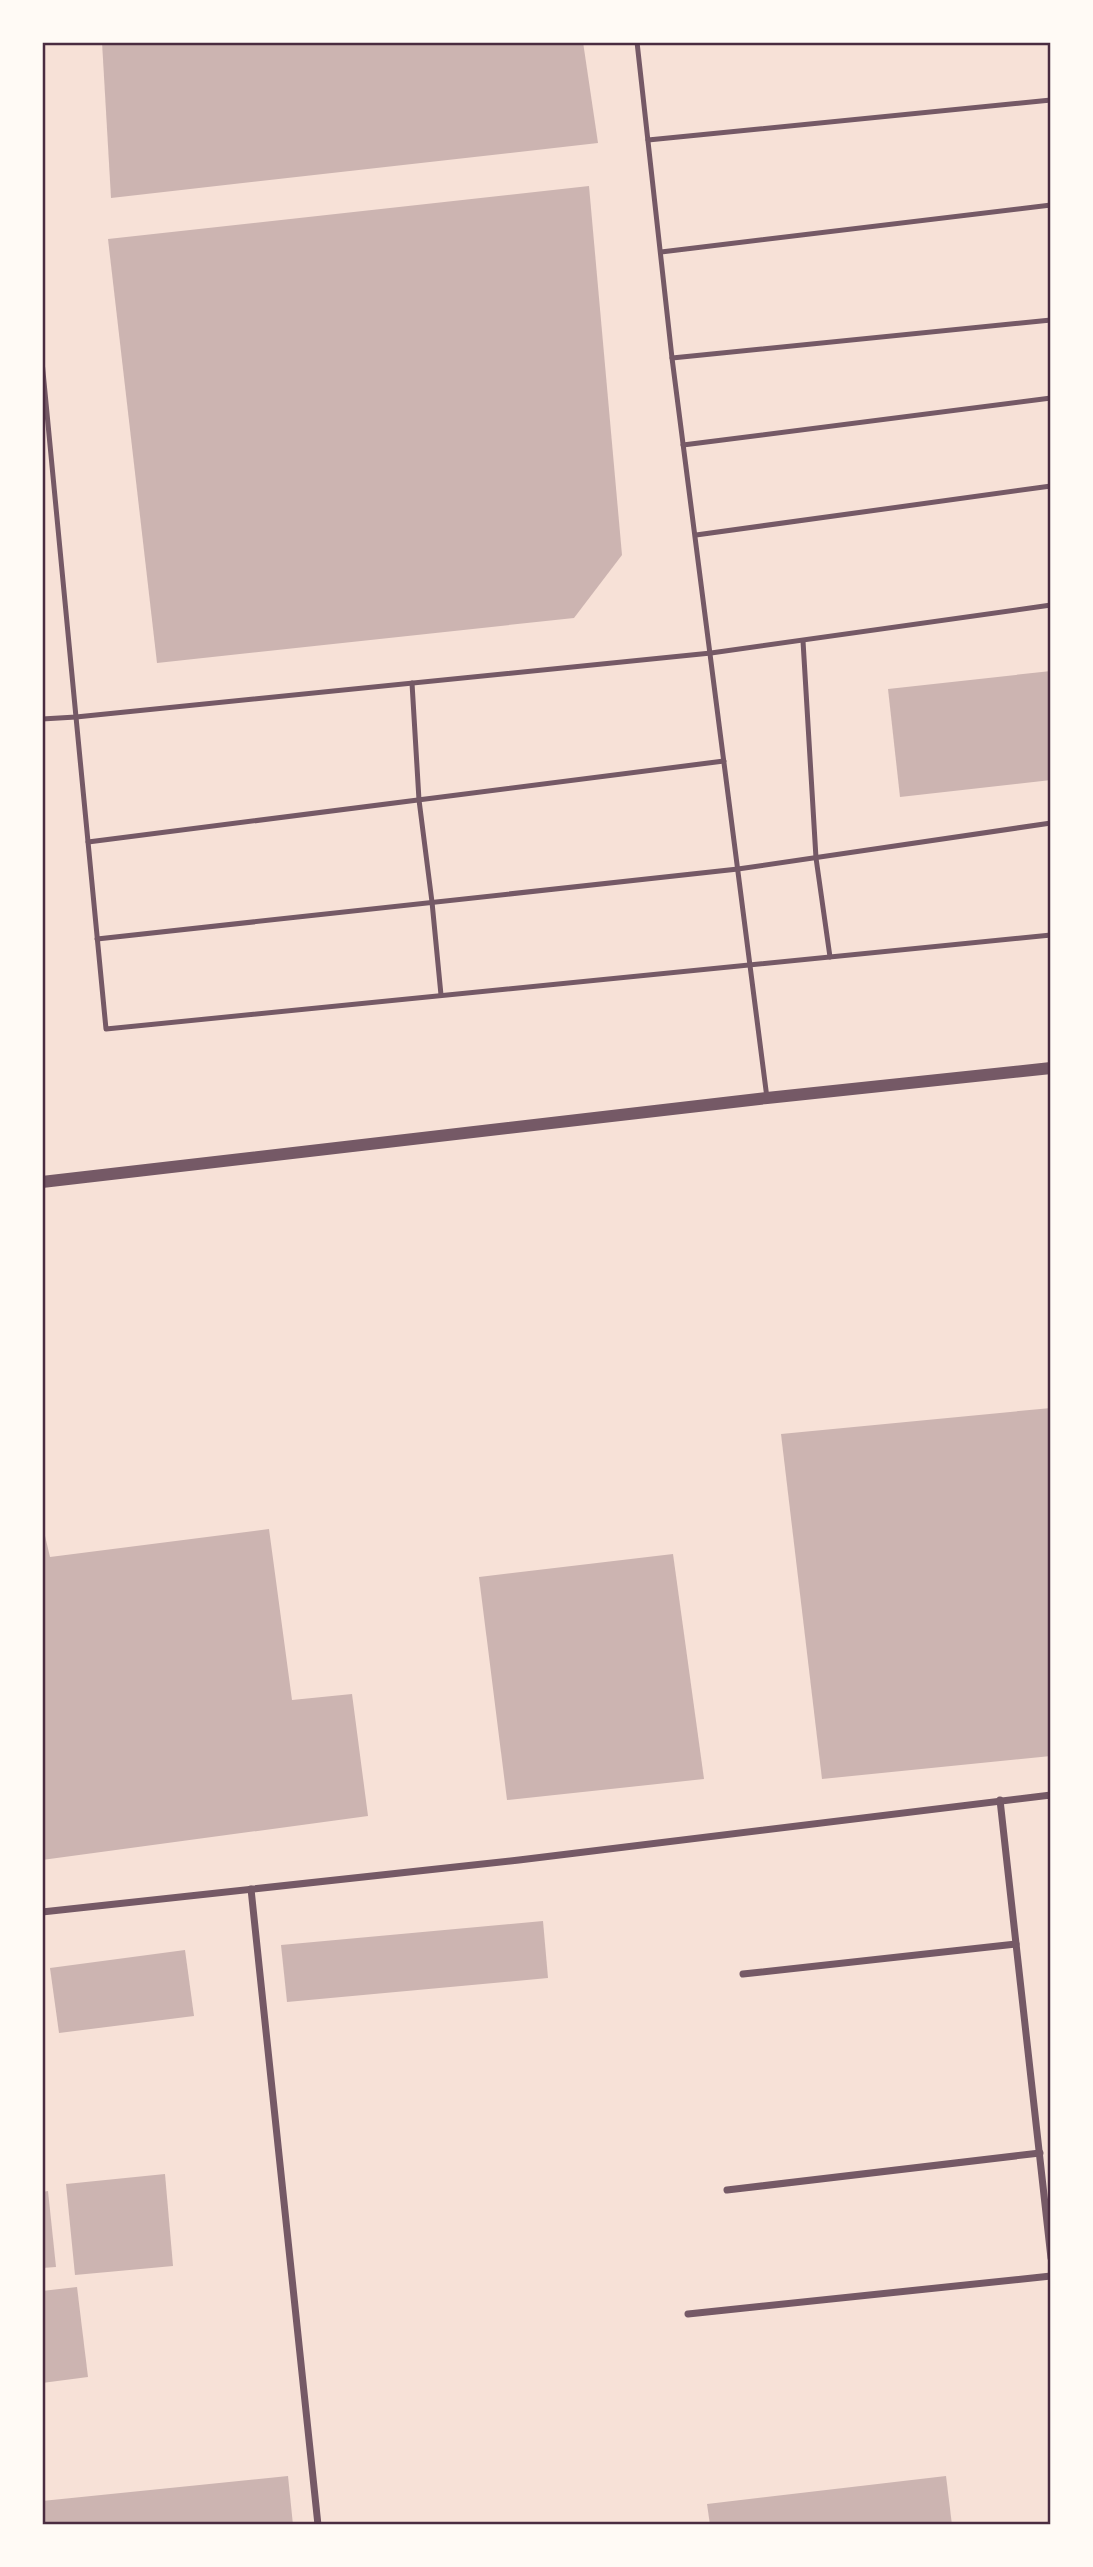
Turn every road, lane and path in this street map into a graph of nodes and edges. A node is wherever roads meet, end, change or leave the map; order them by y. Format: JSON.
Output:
{"nodes":[{"id":1,"x":637,"y":42,"type":"edge"},
{"id":2,"x":1051,"y":100,"type":"edge"},
{"id":3,"x":648,"y":140,"type":"junction"},
{"id":4,"x":1051,"y":205,"type":"edge"},
{"id":5,"x":662,"y":252,"type":"junction"},
{"id":6,"x":1051,"y":320,"type":"edge"},
{"id":7,"x":671,"y":358,"type":"junction"},
{"id":8,"x":42,"y":361,"type":"edge"},
{"id":9,"x":1051,"y":398,"type":"edge"},
{"id":10,"x":683,"y":444,"type":"junction"},
{"id":11,"x":1051,"y":486,"type":"edge"},
{"id":12,"x":696,"y":535,"type":"junction"},
{"id":13,"x":1051,"y":606,"type":"edge"},
{"id":14,"x":803,"y":641,"type":"junction"},
{"id":15,"x":711,"y":653,"type":"junction"},
{"id":16,"x":412,"y":683,"type":"junction"},
{"id":17,"x":76,"y":717,"type":"junction"},
{"id":18,"x":42,"y":719,"type":"edge"},
{"id":19,"x":724,"y":761,"type":"junction"},
{"id":20,"x":419,"y":800,"type":"junction"},
{"id":21,"x":1051,"y":824,"type":"edge"},
{"id":22,"x":88,"y":842,"type":"junction"},
{"id":23,"x":816,"y":858,"type":"junction"},
{"id":24,"x":738,"y":869,"type":"junction"},
{"id":25,"x":432,"y":902,"type":"junction"},
{"id":26,"x":1051,"y":935,"type":"edge"},
{"id":27,"x":97,"y":939,"type":"junction"},
{"id":28,"x":830,"y":957,"type":"junction"},
{"id":29,"x":750,"y":964,"type":"junction"},
{"id":30,"x":440,"y":995,"type":"junction"},
{"id":31,"x":1051,"y":1068,"type":"edge"},
{"id":32,"x":768,"y":1098,"type":"junction"},
{"id":33,"x":42,"y":1182,"type":"edge"},
{"id":34,"x":1051,"y":1795,"type":"edge"},
{"id":35,"x":1000,"y":1800,"type":"junction"},
{"id":36,"x":251,"y":1889,"type":"junction"},
{"id":37,"x":42,"y":1912,"type":"edge"},
{"id":38,"x":1016,"y":1944,"type":"junction"},
{"id":39,"x":743,"y":1974,"type":"dead end"},
{"id":40,"x":1040,"y":2153,"type":"junction"},
{"id":41,"x":727,"y":2190,"type":"dead end"},
{"id":42,"x":1051,"y":2258,"type":"edge"},
{"id":43,"x":1051,"y":2276,"type":"edge"},
{"id":44,"x":688,"y":2314,"type":"dead end"},
{"id":45,"x":318,"y":2525,"type":"edge"}],
"edges":[{"from":1,"to":3,"type":"lane"},
{"from":2,"to":3,"type":"lane"},
{"from":3,"to":5,"type":"lane"},
{"from":4,"to":5,"type":"lane"},
{"from":5,"to":7,"type":"lane"},
{"from":6,"to":7,"type":"lane"},
{"from":7,"to":10,"type":"lane"},
{"from":8,"to":17,"type":"lane"},
{"from":9,"to":10,"type":"lane"},
{"from":10,"to":12,"type":"lane"},
{"from":11,"to":12,"type":"lane"},
{"from":12,"to":15,"type":"lane"},
{"from":13,"to":14,"type":"lane"},
{"from":14,"to":15,"type":"lane"},
{"from":14,"to":23,"type":"lane"},
{"from":15,"to":16,"type":"lane"},
{"from":15,"to":19,"type":"lane"},
{"from":16,"to":17,"type":"lane"},
{"from":16,"to":20,"type":"lane"},
{"from":17,"to":18,"type":"lane"},
{"from":17,"to":22,"type":"lane"},
{"from":19,"to":20,"type":"lane"},
{"from":19,"to":24,"type":"lane"},
{"from":20,"to":22,"type":"lane"},
{"from":20,"to":25,"type":"lane"},
{"from":21,"to":23,"type":"lane"},
{"from":22,"to":27,"type":"lane"},
{"from":23,"to":24,"type":"lane"},
{"from":23,"to":28,"type":"lane"},
{"from":24,"to":25,"type":"lane"},
{"from":24,"to":29,"type":"lane"},
{"from":25,"to":27,"type":"lane"},
{"from":25,"to":30,"type":"lane"},
{"from":26,"to":28,"type":"lane"},
{"from":27,"to":30,"type":"lane"},
{"from":28,"to":29,"type":"lane"},
{"from":29,"to":30,"type":"lane"},
{"from":29,"to":32,"type":"lane"},
{"from":31,"to":32,"type":"street"},
{"from":32,"to":33,"type":"street"},
{"from":34,"to":35,"type":"street"},
{"from":35,"to":36,"type":"street"},
{"from":35,"to":38,"type":"street"},
{"from":36,"to":37,"type":"street"},
{"from":36,"to":45,"type":"street"},
{"from":38,"to":39,"type":"street"},
{"from":38,"to":40,"type":"street"},
{"from":40,"to":41,"type":"street"},
{"from":40,"to":42,"type":"street"},
{"from":43,"to":44,"type":"street"}]}
